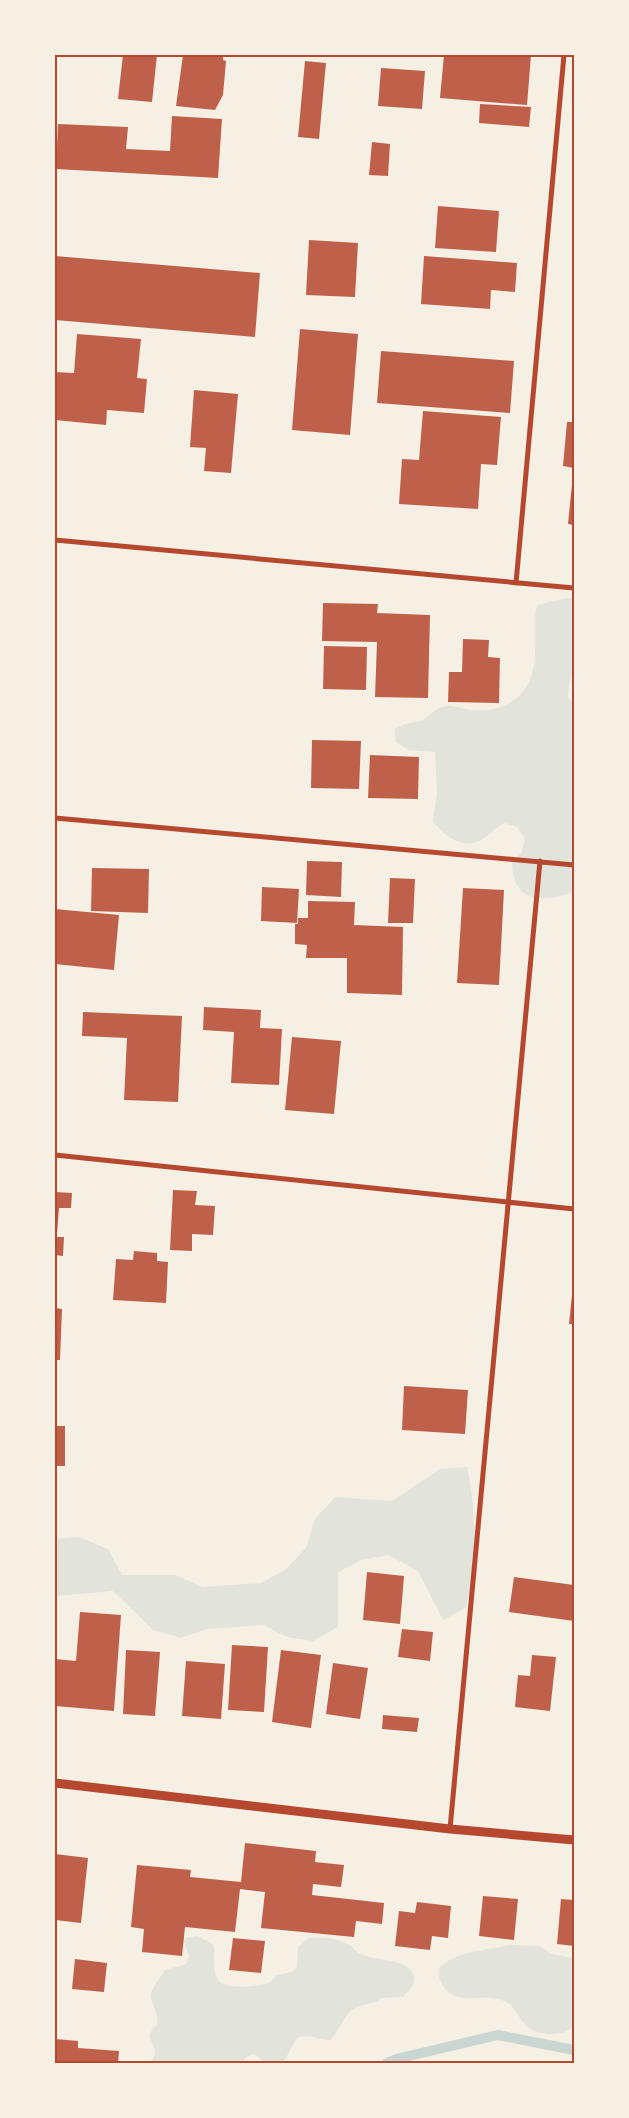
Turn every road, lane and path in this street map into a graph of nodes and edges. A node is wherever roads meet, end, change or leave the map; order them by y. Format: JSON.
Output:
{"nodes":[{"id":1,"x":564,"y":55,"type":"edge"},
{"id":2,"x":55,"y":540,"type":"edge"},
{"id":3,"x":516,"y":583,"type":"junction"},
{"id":4,"x":574,"y":588,"type":"edge"},
{"id":5,"x":55,"y":818,"type":"edge"},
{"id":6,"x":540,"y":861,"type":"junction"},
{"id":7,"x":574,"y":865,"type":"edge"},
{"id":8,"x":55,"y":1155,"type":"edge"},
{"id":9,"x":510,"y":1202,"type":"junction"},
{"id":10,"x":574,"y":1209,"type":"edge"},
{"id":11,"x":55,"y":1783,"type":"edge"},
{"id":12,"x":450,"y":1829,"type":"junction"},
{"id":13,"x":574,"y":1840,"type":"edge"}],
"edges":[{"from":1,"to":3,"type":"street"},
{"from":2,"to":3,"type":"street"},
{"from":3,"to":4,"type":"street"},
{"from":5,"to":6,"type":"street"},
{"from":6,"to":7,"type":"street"},
{"from":6,"to":9,"type":"street"},
{"from":8,"to":9,"type":"street"},
{"from":9,"to":10,"type":"street"},
{"from":9,"to":12,"type":"street"},
{"from":11,"to":12,"type":"street"},
{"from":12,"to":13,"type":"street"}]}
